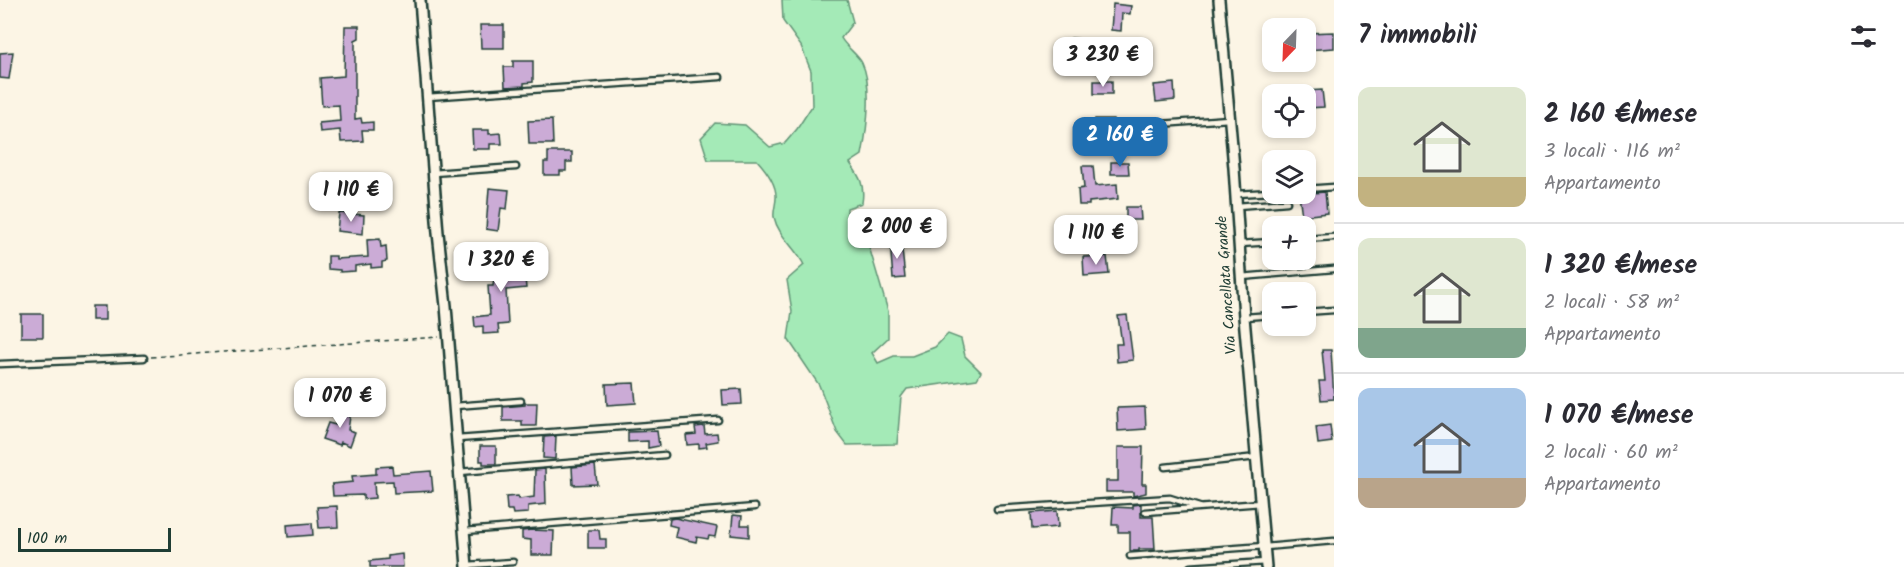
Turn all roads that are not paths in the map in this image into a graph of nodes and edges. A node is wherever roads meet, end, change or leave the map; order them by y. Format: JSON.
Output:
{"nodes":[{"id":1,"x":420,"y":0,"type":"edge"},
{"id":2,"x":1219,"y":0,"type":"edge"},
{"id":3,"x":720,"y":77,"type":"dead end"},
{"id":4,"x":428,"y":98,"type":"junction"},
{"id":5,"x":1230,"y":119,"type":"junction"},
{"id":6,"x":1133,"y":126,"type":"dead end"},
{"id":7,"x":516,"y":167,"type":"dead end"},
{"id":8,"x":433,"y":173,"type":"junction"},
{"id":9,"x":1334,"y":187,"type":"edge"},
{"id":10,"x":1316,"y":188,"type":"edge"},
{"id":11,"x":1262,"y":193,"type":"edge"},
{"id":12,"x":1236,"y":194,"type":"junction"},
{"id":13,"x":1262,"y":204,"type":"edge"},
{"id":14,"x":1237,"y":206,"type":"junction"},
{"id":15,"x":1334,"y":237,"type":"edge"},
{"id":16,"x":1316,"y":238,"type":"edge"},
{"id":17,"x":1262,"y":243,"type":"edge"},
{"id":18,"x":1239,"y":244,"type":"junction"},
{"id":19,"x":1334,"y":269,"type":"edge"},
{"id":20,"x":1241,"y":277,"type":"junction"},
{"id":21,"x":1334,"y":310,"type":"edge"},
{"id":22,"x":1316,"y":311,"type":"edge"},
{"id":23,"x":1262,"y":316,"type":"edge"},
{"id":24,"x":1244,"y":317,"type":"junction"},
{"id":25,"x":144,"y":358,"type":"road end"},
{"id":26,"x":0,"y":364,"type":"edge"},
{"id":27,"x":521,"y":401,"type":"dead end"},
{"id":28,"x":454,"y":406,"type":"junction"},
{"id":29,"x":718,"y":420,"type":"dead end"},
{"id":30,"x":457,"y":439,"type":"junction"},
{"id":31,"x":665,"y":455,"type":"dead end"},
{"id":32,"x":1257,"y":457,"type":"junction"},
{"id":33,"x":1165,"y":467,"type":"dead end"},
{"id":34,"x":459,"y":472,"type":"junction"},
{"id":35,"x":1262,"y":503,"type":"junction"},
{"id":36,"x":755,"y":507,"type":"dead end"},
{"id":37,"x":1199,"y":507,"type":"junction"},
{"id":38,"x":997,"y":509,"type":"dead end"},
{"id":39,"x":1145,"y":512,"type":"dead end"},
{"id":40,"x":464,"y":531,"type":"junction"},
{"id":41,"x":1334,"y":541,"type":"edge"},
{"id":42,"x":1265,"y":547,"type":"junction"},
{"id":43,"x":1130,"y":556,"type":"dead end"},
{"id":44,"x":513,"y":562,"type":"dead end"},
{"id":45,"x":1266,"y":565,"type":"edge"},
{"id":46,"x":467,"y":566,"type":"edge"},
{"id":47,"x":1190,"y":567,"type":"edge"}],
"edges":[{"from":1,"to":4,"type":"street"},
{"from":2,"to":5,"type":"street","name":"Via Cancellata Grande"},
{"from":3,"to":4,"type":"lane"},
{"from":4,"to":8,"type":"street"},
{"from":5,"to":6,"type":"lane"},
{"from":5,"to":12,"type":"street","name":"Via Cancellata Grande"},
{"from":7,"to":8,"type":"lane"},
{"from":8,"to":28,"type":"street"},
{"from":9,"to":10,"type":"lane"},
{"from":11,"to":12,"type":"lane"},
{"from":12,"to":14,"type":"street","name":"Via Cancellata Grande"},
{"from":13,"to":14,"type":"lane"},
{"from":14,"to":18,"type":"street","name":"Via Cancellata Grande"},
{"from":15,"to":16,"type":"lane"},
{"from":17,"to":18,"type":"lane"},
{"from":18,"to":20,"type":"street","name":"Via Cancellata Grande"},
{"from":19,"to":20,"type":"lane"},
{"from":20,"to":24,"type":"street","name":"Via Cancellata Grande"},
{"from":21,"to":22,"type":"lane"},
{"from":23,"to":24,"type":"lane"},
{"from":24,"to":32,"type":"street","name":"Via Cancellata Grande"},
{"from":25,"to":26,"type":"lane"},
{"from":27,"to":28,"type":"lane"},
{"from":28,"to":30,"type":"street"},
{"from":29,"to":30,"type":"lane"},
{"from":30,"to":34,"type":"street"},
{"from":31,"to":34,"type":"lane"},
{"from":32,"to":33,"type":"lane"},
{"from":32,"to":35,"type":"street","name":"Via Cancellata Grande"},
{"from":34,"to":40,"type":"street"},
{"from":35,"to":37,"type":"lane"},
{"from":35,"to":42,"type":"street","name":"Via Cancellata Grande"},
{"from":36,"to":40,"type":"lane"},
{"from":37,"to":38,"type":"lane"},
{"from":37,"to":39,"type":"lane"},
{"from":40,"to":46,"type":"street"},
{"from":41,"to":42,"type":"lane"},
{"from":42,"to":43,"type":"lane"},
{"from":42,"to":45,"type":"street","name":"Via Cancellata Grande"},
{"from":44,"to":46,"type":"lane"},
{"from":45,"to":47,"type":"lane"}]}
